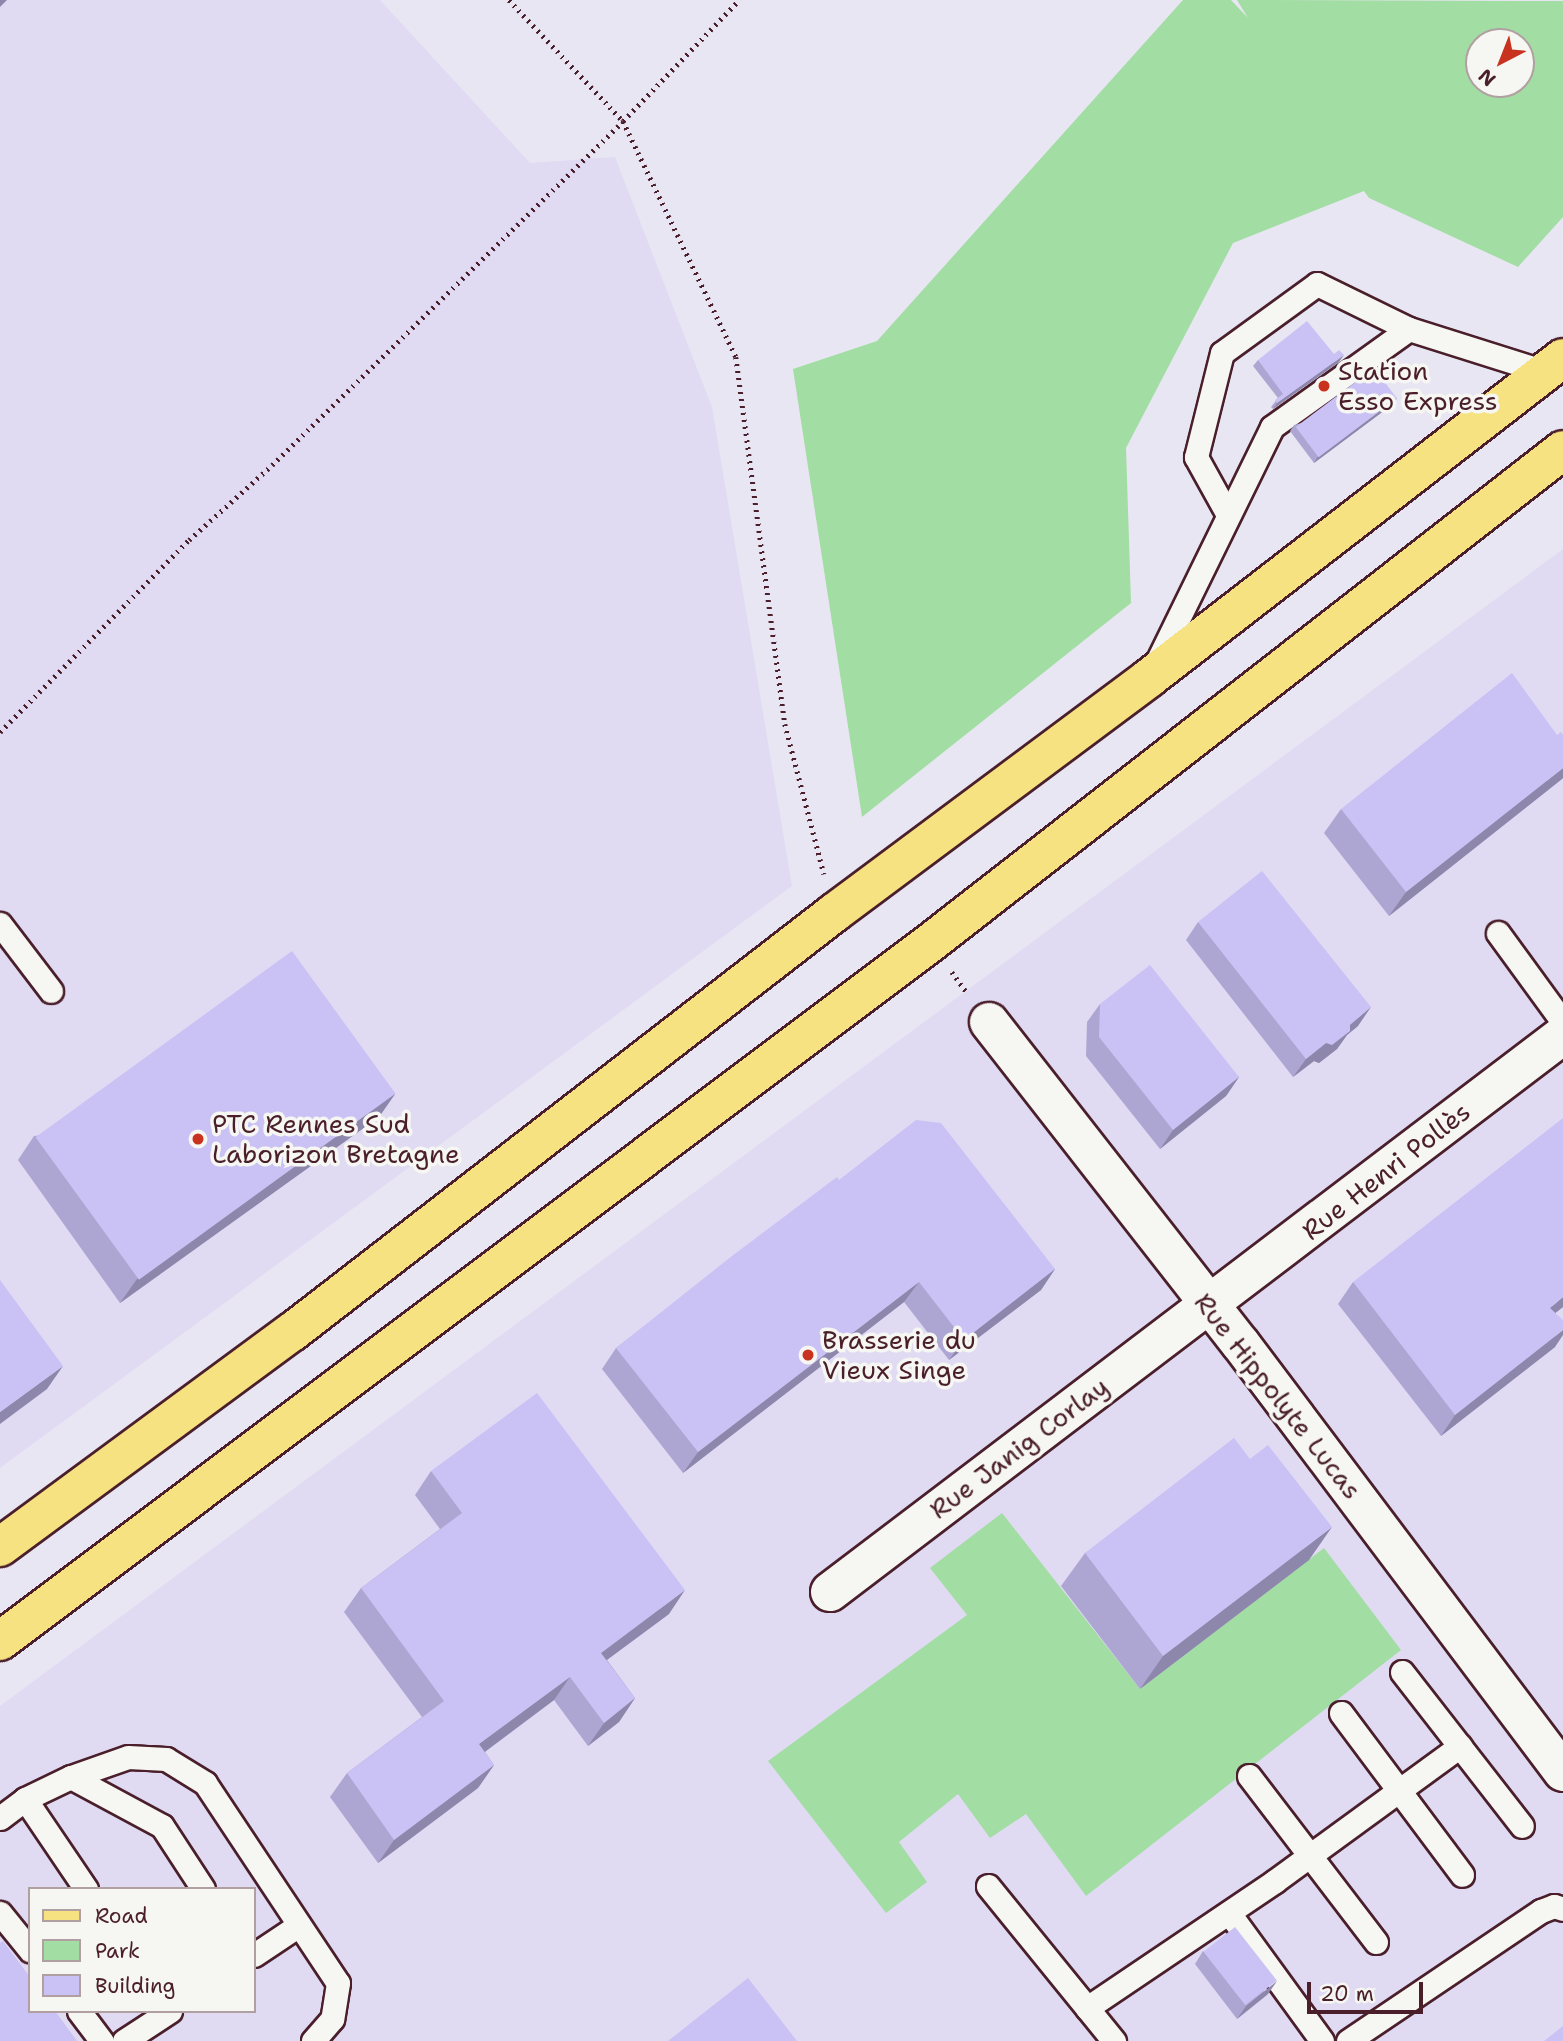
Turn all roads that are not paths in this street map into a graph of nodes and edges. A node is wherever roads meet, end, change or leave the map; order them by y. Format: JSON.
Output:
{"nodes":[{"id":1,"x":1409,"y":329,"type":"junction"},
{"id":2,"x":1554,"y":365,"type":"edge"},
{"id":3,"x":1563,"y":450,"type":"edge"},
{"id":4,"x":1227,"y":513,"type":"junction"},
{"id":5,"x":1149,"y":678,"type":"junction"},
{"id":6,"x":0,"y":924,"type":"edge"},
{"id":7,"x":1498,"y":933,"type":"dead end"},
{"id":8,"x":51,"y":991,"type":"dead end"},
{"id":9,"x":989,"y":1022,"type":"road end"},
{"id":10,"x":1563,"y":1022,"type":"edge"},
{"id":11,"x":1563,"y":1035,"type":"edge"},
{"id":12,"x":1208,"y":1305,"type":"junction"},
{"id":13,"x":0,"y":1547,"type":"edge"},
{"id":14,"x":830,"y":1592,"type":"dead end"},
{"id":15,"x":0,"y":1641,"type":"edge"},
{"id":16,"x":1402,"y":1672,"type":"dead end"},
{"id":17,"x":1341,"y":1713,"type":"dead end"},
{"id":18,"x":1460,"y":1746,"type":"junction"},
{"id":19,"x":1563,"y":1772,"type":"edge"},
{"id":20,"x":1249,"y":1776,"type":"dead end"},
{"id":21,"x":71,"y":1777,"type":"junction"},
{"id":22,"x":1399,"y":1790,"type":"junction"},
{"id":23,"x":25,"y":1799,"type":"junction"},
{"id":24,"x":0,"y":1818,"type":"edge"},
{"id":25,"x":1522,"y":1826,"type":"dead end"},
{"id":26,"x":1309,"y":1856,"type":"junction"},
{"id":27,"x":1462,"y":1875,"type":"dead end"},
{"id":28,"x":988,"y":1886,"type":"dead end"},
{"id":29,"x":85,"y":1887,"type":"edge"},
{"id":30,"x":202,"y":1887,"type":"edge"},
{"id":31,"x":1563,"y":1909,"type":"edge"},
{"id":32,"x":0,"y":1913,"type":"edge"},
{"id":33,"x":1228,"y":1913,"type":"junction"},
{"id":34,"x":299,"y":1925,"type":"junction"},
{"id":35,"x":1376,"y":1942,"type":"dead end"},
{"id":36,"x":28,"y":1948,"type":"edge"},
{"id":37,"x":256,"y":1954,"type":"edge"},
{"id":38,"x":1087,"y":2008,"type":"junction"},
{"id":39,"x":81,"y":2013,"type":"edge"},
{"id":40,"x":167,"y":2013,"type":"edge"},
{"id":41,"x":102,"y":2041,"type":"edge"},
{"id":42,"x":124,"y":2041,"type":"edge"},
{"id":43,"x":313,"y":2041,"type":"edge"},
{"id":44,"x":1114,"y":2041,"type":"edge"},
{"id":45,"x":1322,"y":2041,"type":"edge"},
{"id":46,"x":1348,"y":2041,"type":"edge"}],
"edges":[{"from":1,"to":2,"type":"lane"},
{"from":1,"to":4,"type":"lane"},
{"from":1,"to":4,"type":"lane"},
{"from":2,"to":5,"type":"main road"},
{"from":3,"to":15,"type":"main road"},
{"from":4,"to":5,"type":"lane"},
{"from":5,"to":13,"type":"main road"},
{"from":6,"to":8,"type":"lane"},
{"from":7,"to":10,"type":"lane"},
{"from":9,"to":12,"type":"street","name":"Rue Hippolyte Lucas"},
{"from":11,"to":12,"type":"street","name":"Rue Henri Pollès"},
{"from":12,"to":14,"type":"street","name":"Rue Janig Corlay"},
{"from":12,"to":19,"type":"street","name":"Rue Hippolyte Lucas"},
{"from":16,"to":18,"type":"lane"},
{"from":17,"to":22,"type":"lane"},
{"from":18,"to":22,"type":"lane"},
{"from":18,"to":25,"type":"lane"},
{"from":20,"to":26,"type":"lane"},
{"from":21,"to":23,"type":"lane"},
{"from":21,"to":30,"type":"lane"},
{"from":21,"to":34,"type":"lane"},
{"from":22,"to":26,"type":"lane"},
{"from":22,"to":27,"type":"lane"},
{"from":23,"to":24,"type":"lane"},
{"from":23,"to":29,"type":"lane"},
{"from":26,"to":33,"type":"lane"},
{"from":26,"to":35,"type":"lane"},
{"from":28,"to":38,"type":"lane"},
{"from":31,"to":46,"type":"lane"},
{"from":32,"to":36,"type":"lane"},
{"from":33,"to":38,"type":"lane"},
{"from":33,"to":45,"type":"lane"},
{"from":34,"to":37,"type":"lane"},
{"from":34,"to":43,"type":"lane"},
{"from":38,"to":44,"type":"lane"},
{"from":39,"to":41,"type":"lane"},
{"from":40,"to":42,"type":"lane"}]}
